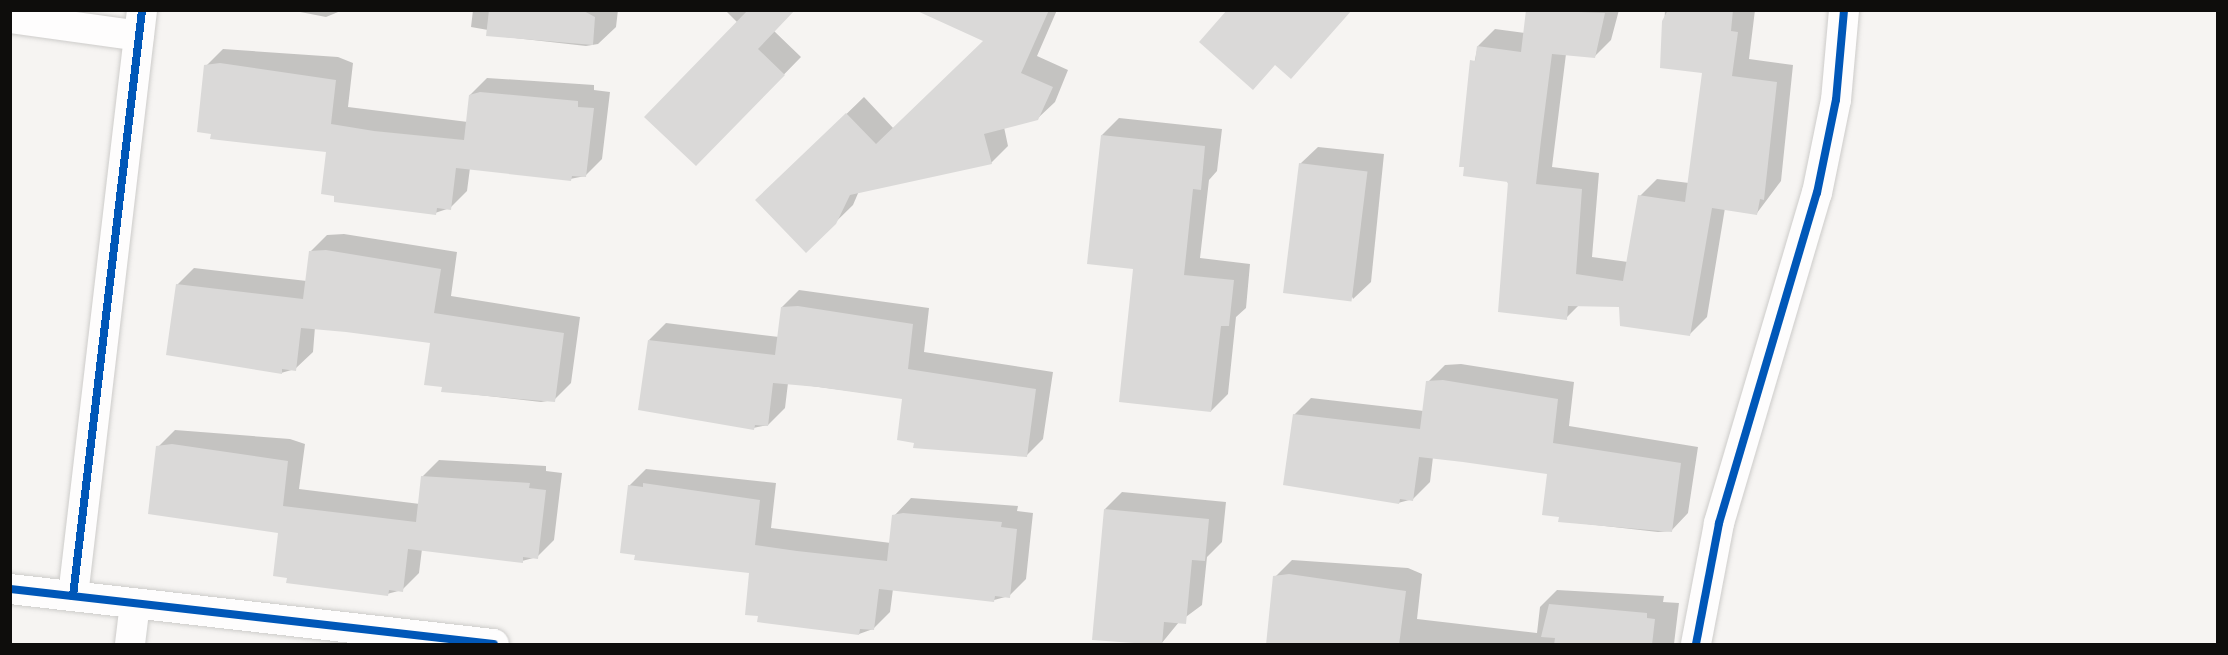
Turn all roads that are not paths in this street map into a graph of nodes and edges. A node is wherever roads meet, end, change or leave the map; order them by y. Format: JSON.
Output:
{"nodes":[{"id":1,"x":1844,"y":10,"type":"edge"},
{"id":2,"x":10,"y":18,"type":"edge"},
{"id":3,"x":141,"y":23,"type":"edge"},
{"id":4,"x":10,"y":589,"type":"edge"},
{"id":5,"x":73,"y":596,"type":"junction"},
{"id":6,"x":135,"y":603,"type":"junction"},
{"id":7,"x":130,"y":645,"type":"edge"},
{"id":8,"x":494,"y":645,"type":"edge"},
{"id":9,"x":1696,"y":645,"type":"edge"}],
"edges":[{"from":1,"to":9,"type":"street"},
{"from":2,"to":3,"type":"street"},
{"from":3,"to":5,"type":"street"},
{"from":4,"to":5,"type":"street"},
{"from":5,"to":6,"type":"street"},
{"from":6,"to":7,"type":"street"},
{"from":6,"to":8,"type":"street"}]}
